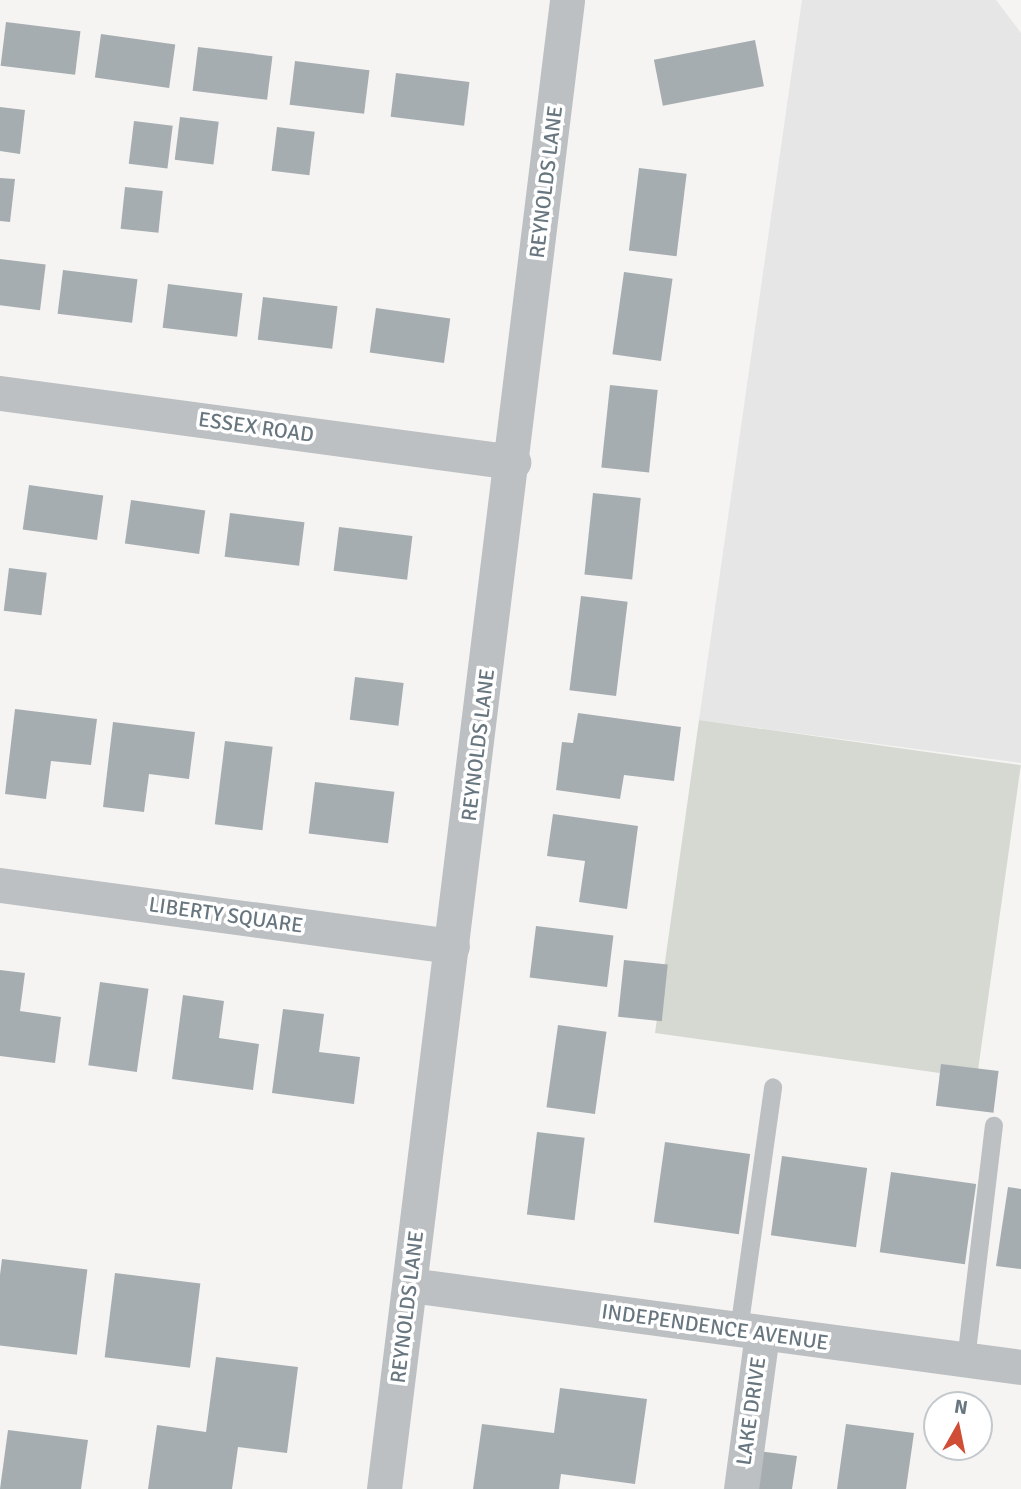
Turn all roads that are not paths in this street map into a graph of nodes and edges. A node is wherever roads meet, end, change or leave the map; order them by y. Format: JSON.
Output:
{"nodes":[{"id":1,"x":568,"y":0,"type":"edge"},
{"id":2,"x":0,"y":393,"type":"edge"},
{"id":3,"x":513,"y":462,"type":"junction"},
{"id":4,"x":0,"y":885,"type":"edge"},
{"id":5,"x":453,"y":946,"type":"junction"},
{"id":6,"x":772,"y":1087,"type":"dead end"},
{"id":7,"x":994,"y":1126,"type":"dead end"},
{"id":8,"x":410,"y":1286,"type":"junction"},
{"id":9,"x":750,"y":1332,"type":"junction"},
{"id":10,"x":966,"y":1360,"type":"junction"},
{"id":11,"x":1021,"y":1367,"type":"edge"},
{"id":12,"x":384,"y":1489,"type":"edge"},
{"id":13,"x":741,"y":1489,"type":"edge"}],
"edges":[{"from":1,"to":3,"type":"street","name":"REYNOLDS LANE"},
{"from":2,"to":3,"type":"street","name":"ESSEX ROAD"},
{"from":3,"to":5,"type":"street","name":"REYNOLDS LANE"},
{"from":4,"to":5,"type":"street","name":"LIBERTY SQUARE"},
{"from":5,"to":8,"type":"street","name":"REYNOLDS LANE"},
{"from":6,"to":9,"type":"lane"},
{"from":7,"to":10,"type":"lane"},
{"from":8,"to":9,"type":"street","name":"INDEPENDENCE AVENUE"},
{"from":8,"to":12,"type":"street","name":"REYNOLDS LANE"},
{"from":9,"to":10,"type":"street","name":"INDEPENDENCE AVENUE"},
{"from":9,"to":13,"type":"street","name":"LAKE DRIVE"},
{"from":10,"to":11,"type":"street","name":"INDEPENDENCE AVENUE"}]}
